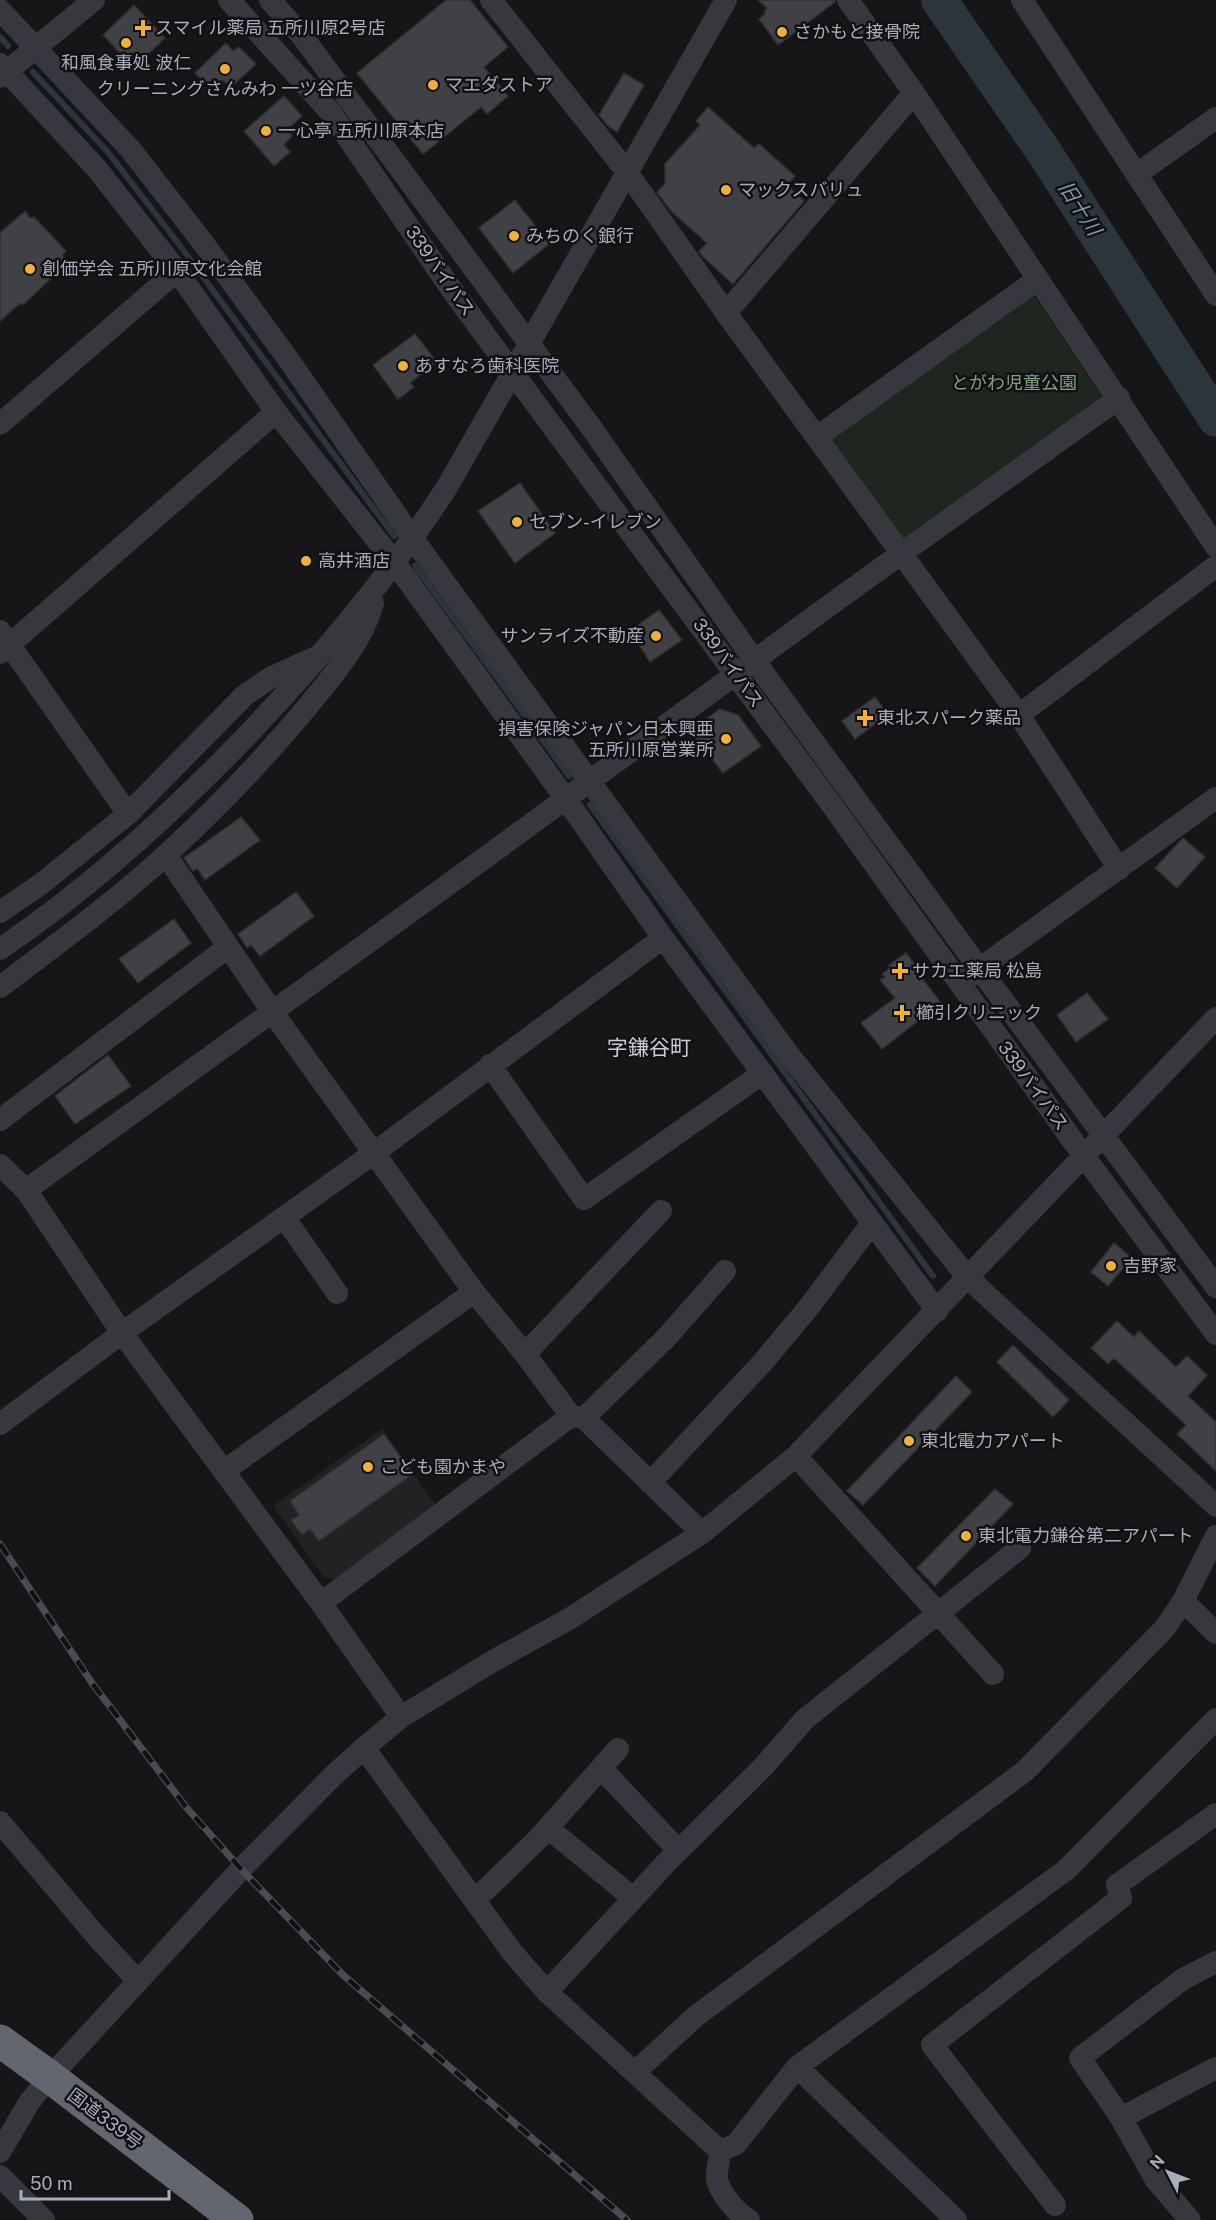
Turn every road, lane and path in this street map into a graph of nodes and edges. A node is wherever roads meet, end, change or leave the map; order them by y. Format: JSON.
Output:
{"nodes":[{"id":1,"x":94,"y":0,"type":"edge"},
{"id":2,"x":229,"y":0,"type":"edge"},
{"id":3,"x":270,"y":0,"type":"edge"},
{"id":4,"x":491,"y":0,"type":"edge"},
{"id":5,"x":726,"y":0,"type":"edge"},
{"id":6,"x":848,"y":0,"type":"edge"},
{"id":7,"x":1022,"y":0,"type":"edge"},
{"id":8,"x":0,"y":10,"type":"edge"},
{"id":9,"x":35,"y":47,"type":"junction"},
{"id":10,"x":2,"y":71,"type":"edge"},
{"id":11,"x":914,"y":93,"type":"junction"},
{"id":12,"x":1216,"y":118,"type":"edge"},
{"id":13,"x":627,"y":172,"type":"junction"},
{"id":14,"x":1137,"y":174,"type":"junction"},
{"id":15,"x":177,"y":271,"type":"junction"},
{"id":16,"x":1038,"y":279,"type":"junction"},
{"id":17,"x":1216,"y":295,"type":"edge"},
{"id":18,"x":726,"y":313,"type":"junction"},
{"id":19,"x":528,"y":345,"type":"junction"},
{"id":20,"x":513,"y":371,"type":"junction"},
{"id":21,"x":1119,"y":398,"type":"junction"},
{"id":22,"x":276,"y":412,"type":"junction"},
{"id":23,"x":0,"y":424,"type":"edge"},
{"id":24,"x":817,"y":437,"type":"junction"},
{"id":25,"x":413,"y":539,"type":"junction"},
{"id":26,"x":1216,"y":547,"type":"edge"},
{"id":27,"x":902,"y":555,"type":"junction"},
{"id":28,"x":395,"y":563,"type":"junction"},
{"id":29,"x":1216,"y":566,"type":"edge"},
{"id":30,"x":378,"y":587,"type":"junction"},
{"id":31,"x":3,"y":643,"type":"edge"},
{"id":32,"x":320,"y":655,"type":"junction"},
{"id":33,"x":754,"y":660,"type":"junction"},
{"id":34,"x":736,"y":674,"type":"junction"},
{"id":35,"x":1019,"y":716,"type":"junction"},
{"id":36,"x":590,"y":783,"type":"junction"},
{"id":37,"x":1216,"y":798,"type":"edge"},
{"id":38,"x":566,"y":800,"type":"junction"},
{"id":39,"x":128,"y":814,"type":"junction"},
{"id":40,"x":166,"y":855,"type":"junction"},
{"id":41,"x":1119,"y":869,"type":"junction"},
{"id":42,"x":0,"y":912,"type":"edge"},
{"id":43,"x":663,"y":938,"type":"junction"},
{"id":44,"x":228,"y":947,"type":"junction"},
{"id":45,"x":0,"y":950,"type":"edge"},
{"id":46,"x":979,"y":968,"type":"junction"},
{"id":47,"x":959,"y":983,"type":"junction"},
{"id":48,"x":0,"y":987,"type":"edge"},
{"id":49,"x":273,"y":1013,"type":"junction"},
{"id":50,"x":1216,"y":1018,"type":"edge"},
{"id":51,"x":490,"y":1065,"type":"junction"},
{"id":52,"x":763,"y":1073,"type":"junction"},
{"id":53,"x":0,"y":1120,"type":"edge"},
{"id":54,"x":1102,"y":1135,"type":"junction"},
{"id":55,"x":375,"y":1153,"type":"junction"},
{"id":56,"x":1083,"y":1155,"type":"junction"},
{"id":57,"x":1,"y":1167,"type":"edge"},
{"id":58,"x":26,"y":1190,"type":"junction"},
{"id":59,"x":661,"y":1211,"type":"dead end"},
{"id":60,"x":284,"y":1217,"type":"junction"},
{"id":61,"x":872,"y":1223,"type":"junction"},
{"id":62,"x":725,"y":1271,"type":"dead end"},
{"id":63,"x":1213,"y":1277,"type":"edge"},
{"id":64,"x":968,"y":1278,"type":"junction"},
{"id":65,"x":474,"y":1292,"type":"junction"},
{"id":66,"x":337,"y":1293,"type":"dead end"},
{"id":67,"x":937,"y":1311,"type":"junction"},
{"id":68,"x":122,"y":1333,"type":"junction"},
{"id":69,"x":1216,"y":1334,"type":"edge"},
{"id":70,"x":525,"y":1354,"type":"junction"},
{"id":71,"x":578,"y":1417,"type":"junction"},
{"id":72,"x":0,"y":1424,"type":"edge"},
{"id":73,"x":796,"y":1456,"type":"junction"},
{"id":74,"x":224,"y":1471,"type":"junction"},
{"id":75,"x":650,"y":1483,"type":"junction"},
{"id":76,"x":1216,"y":1506,"type":"edge"},
{"id":77,"x":702,"y":1533,"type":"junction"},
{"id":78,"x":1216,"y":1536,"type":"edge"},
{"id":79,"x":1020,"y":1548,"type":"dead end"},
{"id":80,"x":1184,"y":1601,"type":"junction"},
{"id":81,"x":321,"y":1603,"type":"junction"},
{"id":82,"x":937,"y":1614,"type":"junction"},
{"id":83,"x":1216,"y":1632,"type":"edge"},
{"id":84,"x":993,"y":1674,"type":"dead end"},
{"id":85,"x":401,"y":1717,"type":"junction"},
{"id":86,"x":1216,"y":1719,"type":"edge"},
{"id":87,"x":364,"y":1748,"type":"junction"},
{"id":88,"x":618,"y":1749,"type":"dead end"},
{"id":89,"x":601,"y":1768,"type":"junction"},
{"id":90,"x":1216,"y":1814,"type":"edge"},
{"id":91,"x":0,"y":1822,"type":"edge"},
{"id":92,"x":548,"y":1827,"type":"junction"},
{"id":93,"x":678,"y":1850,"type":"junction"},
{"id":94,"x":633,"y":1898,"type":"junction"},
{"id":95,"x":475,"y":1900,"type":"junction"},
{"id":96,"x":1216,"y":1962,"type":"edge"},
{"id":97,"x":138,"y":1981,"type":"junction"},
{"id":98,"x":547,"y":1992,"type":"junction"},
{"id":99,"x":0,"y":2041,"type":"edge"},
{"id":100,"x":797,"y":2067,"type":"junction"},
{"id":101,"x":1216,"y":2068,"type":"edge"},
{"id":102,"x":635,"y":2072,"type":"junction"},
{"id":103,"x":50,"y":2077,"type":"junction"},
{"id":104,"x":1121,"y":2118,"type":"junction"},
{"id":105,"x":3,"y":2140,"type":"edge"},
{"id":106,"x":720,"y":2151,"type":"junction"},
{"id":107,"x":0,"y":2176,"type":"edge"},
{"id":108,"x":1055,"y":2205,"type":"dead end"},
{"id":109,"x":44,"y":2220,"type":"edge"},
{"id":110,"x":237,"y":2220,"type":"edge"},
{"id":111,"x":749,"y":2220,"type":"edge"},
{"id":112,"x":956,"y":2220,"type":"edge"},
{"id":113,"x":1188,"y":2220,"type":"edge"}],
"edges":[{"from":1,"to":9,"type":"street"},
{"from":2,"to":20,"type":"street","name":"339バイパス"},
{"from":3,"to":19,"type":"street"},
{"from":4,"to":13,"type":"street"},
{"from":5,"to":13,"type":"street"},
{"from":6,"to":11,"type":"street"},
{"from":7,"to":14,"type":"street"},
{"from":8,"to":9,"type":"street"},
{"from":9,"to":10,"type":"street"},
{"from":9,"to":25,"type":"street"},
{"from":10,"to":15,"type":"street"},
{"from":11,"to":16,"type":"street"},
{"from":11,"to":18,"type":"street"},
{"from":12,"to":14,"type":"street"},
{"from":13,"to":18,"type":"street"},
{"from":13,"to":19,"type":"street"},
{"from":14,"to":17,"type":"street"},
{"from":15,"to":22,"type":"street"},
{"from":15,"to":23,"type":"street"},
{"from":16,"to":21,"type":"street"},
{"from":16,"to":24,"type":"street"},
{"from":18,"to":24,"type":"street"},
{"from":19,"to":20,"type":"street"},
{"from":19,"to":33,"type":"street"},
{"from":20,"to":25,"type":"street"},
{"from":20,"to":34,"type":"street","name":"339バイパス"},
{"from":21,"to":26,"type":"street"},
{"from":21,"to":27,"type":"street"},
{"from":22,"to":28,"type":"street"},
{"from":22,"to":31,"type":"street"},
{"from":24,"to":27,"type":"street"},
{"from":25,"to":28,"type":"street"},
{"from":25,"to":36,"type":"street"},
{"from":27,"to":33,"type":"street"},
{"from":27,"to":35,"type":"street"},
{"from":28,"to":30,"type":"street"},
{"from":28,"to":38,"type":"street"},
{"from":29,"to":35,"type":"street"},
{"from":30,"to":32,"type":"street"},
{"from":30,"to":40,"type":"street"},
{"from":31,"to":39,"type":"street"},
{"from":32,"to":39,"type":"street"},
{"from":32,"to":45,"type":"street"},
{"from":33,"to":34,"type":"street"},
{"from":33,"to":46,"type":"street"},
{"from":34,"to":36,"type":"street"},
{"from":34,"to":47,"type":"street","name":"339バイパス"},
{"from":35,"to":41,"type":"street"},
{"from":36,"to":38,"type":"street"},
{"from":36,"to":64,"type":"street"},
{"from":37,"to":41,"type":"street"},
{"from":38,"to":43,"type":"street"},
{"from":38,"to":49,"type":"street"},
{"from":39,"to":42,"type":"street"},
{"from":40,"to":44,"type":"street"},
{"from":40,"to":48,"type":"street"},
{"from":41,"to":46,"type":"street"},
{"from":43,"to":51,"type":"street"},
{"from":43,"to":52,"type":"street"},
{"from":44,"to":49,"type":"street"},
{"from":44,"to":53,"type":"street"},
{"from":46,"to":47,"type":"street"},
{"from":46,"to":54,"type":"street"},
{"from":47,"to":56,"type":"street","name":"339バイパス"},
{"from":49,"to":55,"type":"street"},
{"from":49,"to":58,"type":"street"},
{"from":50,"to":54,"type":"street"},
{"from":51,"to":52,"type":"street"},
{"from":51,"to":55,"type":"street"},
{"from":52,"to":61,"type":"street"},
{"from":54,"to":56,"type":"street"},
{"from":54,"to":63,"type":"street"},
{"from":55,"to":60,"type":"street"},
{"from":55,"to":65,"type":"street"},
{"from":56,"to":64,"type":"street"},
{"from":56,"to":69,"type":"street","name":"339バイパス"},
{"from":57,"to":58,"type":"street"},
{"from":58,"to":68,"type":"street"},
{"from":59,"to":70,"type":"street"},
{"from":60,"to":66,"type":"street"},
{"from":60,"to":68,"type":"street"},
{"from":61,"to":67,"type":"street"},
{"from":61,"to":75,"type":"street"},
{"from":62,"to":71,"type":"street"},
{"from":64,"to":67,"type":"street"},
{"from":64,"to":76,"type":"street"},
{"from":65,"to":70,"type":"street"},
{"from":65,"to":74,"type":"street"},
{"from":67,"to":73,"type":"street"},
{"from":68,"to":72,"type":"street"},
{"from":68,"to":74,"type":"street"},
{"from":70,"to":71,"type":"street"},
{"from":71,"to":75,"type":"street"},
{"from":71,"to":81,"type":"street"},
{"from":73,"to":77,"type":"street"},
{"from":73,"to":82,"type":"street"},
{"from":74,"to":81,"type":"street"},
{"from":75,"to":77,"type":"street"},
{"from":77,"to":85,"type":"street"},
{"from":78,"to":80,"type":"street"},
{"from":79,"to":82,"type":"street"},
{"from":80,"to":83,"type":"street"},
{"from":80,"to":102,"type":"street"},
{"from":81,"to":85,"type":"street"},
{"from":82,"to":84,"type":"street"},
{"from":82,"to":93,"type":"street"},
{"from":85,"to":87,"type":"street"},
{"from":86,"to":100,"type":"street"},
{"from":87,"to":95,"type":"street"},
{"from":87,"to":97,"type":"street"},
{"from":88,"to":89,"type":"street"},
{"from":89,"to":92,"type":"street"},
{"from":89,"to":93,"type":"street"},
{"from":90,"to":108,"type":"street"},
{"from":91,"to":97,"type":"street"},
{"from":92,"to":94,"type":"street"},
{"from":92,"to":95,"type":"street"},
{"from":93,"to":94,"type":"street"},
{"from":94,"to":98,"type":"street"},
{"from":95,"to":98,"type":"street"},
{"from":96,"to":104,"type":"street"},
{"from":97,"to":103,"type":"street"},
{"from":98,"to":102,"type":"street"},
{"from":99,"to":103,"type":"highway","name":"国道339号"},
{"from":100,"to":106,"type":"street"},
{"from":100,"to":112,"type":"street"},
{"from":101,"to":104,"type":"street"},
{"from":102,"to":106,"type":"street"},
{"from":103,"to":105,"type":"street"},
{"from":103,"to":110,"type":"highway","name":"国道339号"},
{"from":104,"to":113,"type":"street"},
{"from":106,"to":111,"type":"street"},
{"from":107,"to":109,"type":"street"}]}
